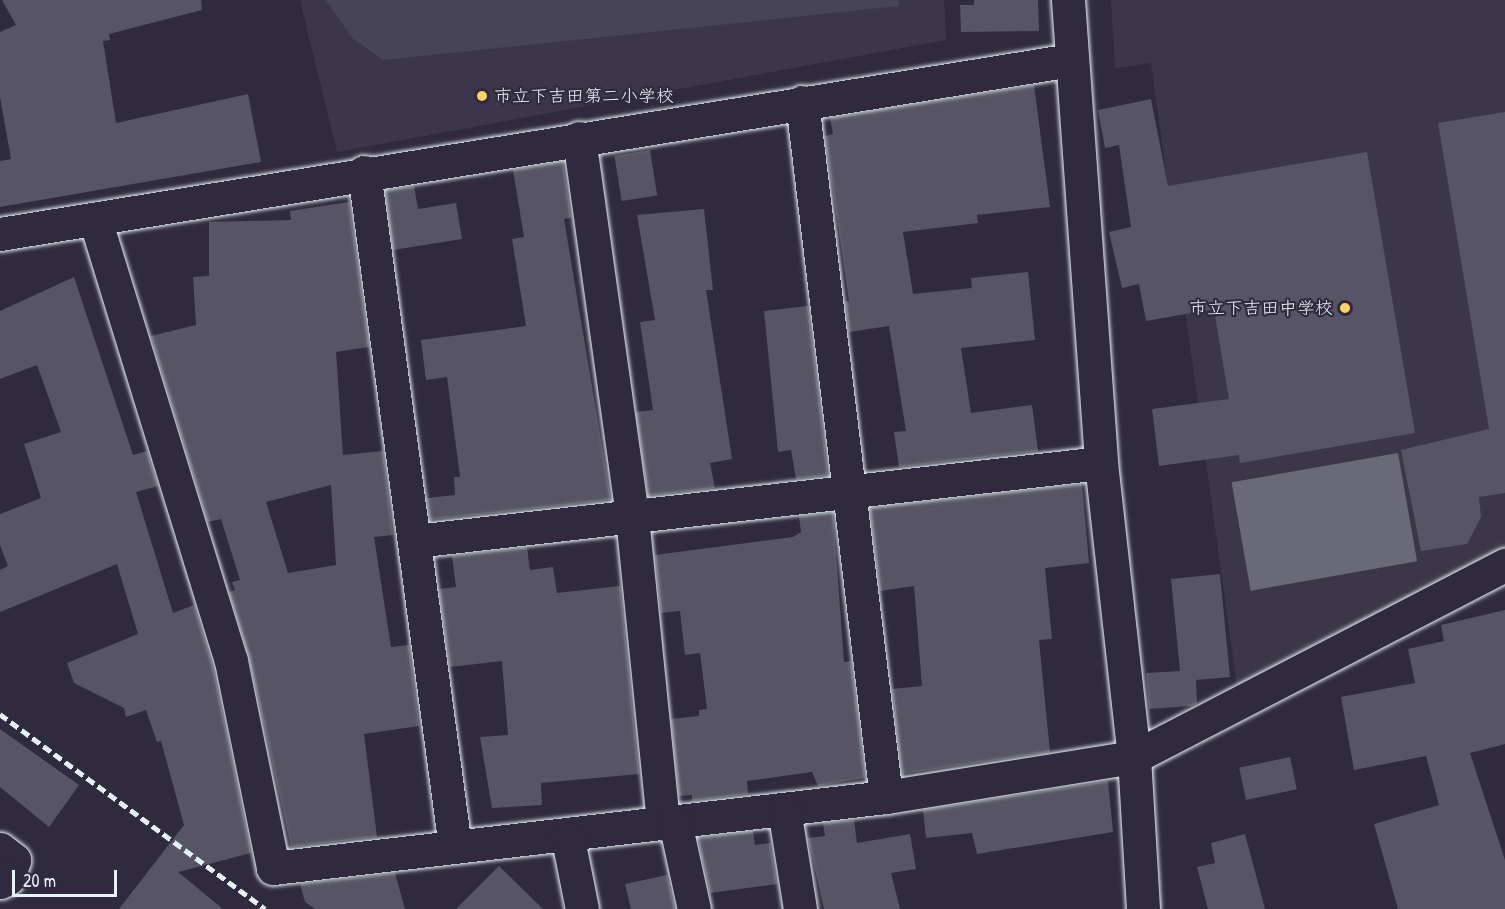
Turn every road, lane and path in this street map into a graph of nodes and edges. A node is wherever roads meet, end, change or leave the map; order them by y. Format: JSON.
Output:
{"nodes":[{"id":1,"x":1068,"y":0,"type":"edge"},
{"id":2,"x":1071,"y":60,"type":"junction"},
{"id":3,"x":802,"y":102,"type":"junction"},
{"id":4,"x":579,"y":138,"type":"junction"},
{"id":5,"x":364,"y":172,"type":"junction"},
{"id":6,"x":95,"y":219,"type":"junction"},
{"id":7,"x":0,"y":229,"type":"edge"},
{"id":8,"x":0,"y":234,"type":"edge"},
{"id":9,"x":1101,"y":463,"type":"junction"},
{"id":10,"x":851,"y":492,"type":"junction"},
{"id":11,"x":632,"y":517,"type":"junction"},
{"id":12,"x":414,"y":542,"type":"junction"},
{"id":13,"x":1505,"y":565,"type":"edge"},
{"id":14,"x":1134,"y":757,"type":"junction"},
{"id":15,"x":886,"y":797,"type":"junction"},
{"id":16,"x":784,"y":809,"type":"junction"},
{"id":17,"x":669,"y":822,"type":"junction"},
{"id":18,"x":567,"y":834,"type":"junction"},
{"id":19,"x":455,"y":847,"type":"junction"},
{"id":20,"x":0,"y":849,"type":"edge"},
{"id":21,"x":0,"y":882,"type":"edge"},
{"id":22,"x":582,"y":909,"type":"edge"},
{"id":23,"x":694,"y":909,"type":"edge"},
{"id":24,"x":800,"y":909,"type":"edge"},
{"id":25,"x":1143,"y":909,"type":"edge"}],
"edges":[{"from":1,"to":2,"type":"street"},
{"from":2,"to":3,"type":"street"},
{"from":2,"to":9,"type":"street"},
{"from":3,"to":4,"type":"street"},
{"from":3,"to":10,"type":"street"},
{"from":4,"to":5,"type":"street"},
{"from":4,"to":11,"type":"street"},
{"from":5,"to":6,"type":"street"},
{"from":5,"to":12,"type":"street"},
{"from":6,"to":8,"type":"street"},
{"from":6,"to":19,"type":"street"},
{"from":7,"to":8,"type":"street"},
{"from":9,"to":10,"type":"street"},
{"from":9,"to":14,"type":"street"},
{"from":10,"to":11,"type":"street"},
{"from":10,"to":15,"type":"street"},
{"from":11,"to":12,"type":"street"},
{"from":11,"to":17,"type":"street"},
{"from":12,"to":19,"type":"street"},
{"from":13,"to":14,"type":"street"},
{"from":14,"to":15,"type":"street"},
{"from":14,"to":25,"type":"street"},
{"from":15,"to":16,"type":"street"},
{"from":16,"to":17,"type":"street"},
{"from":16,"to":24,"type":"street"},
{"from":17,"to":18,"type":"street"},
{"from":17,"to":23,"type":"street"},
{"from":18,"to":19,"type":"street"},
{"from":18,"to":22,"type":"street"},
{"from":20,"to":21,"type":"street"}]}
